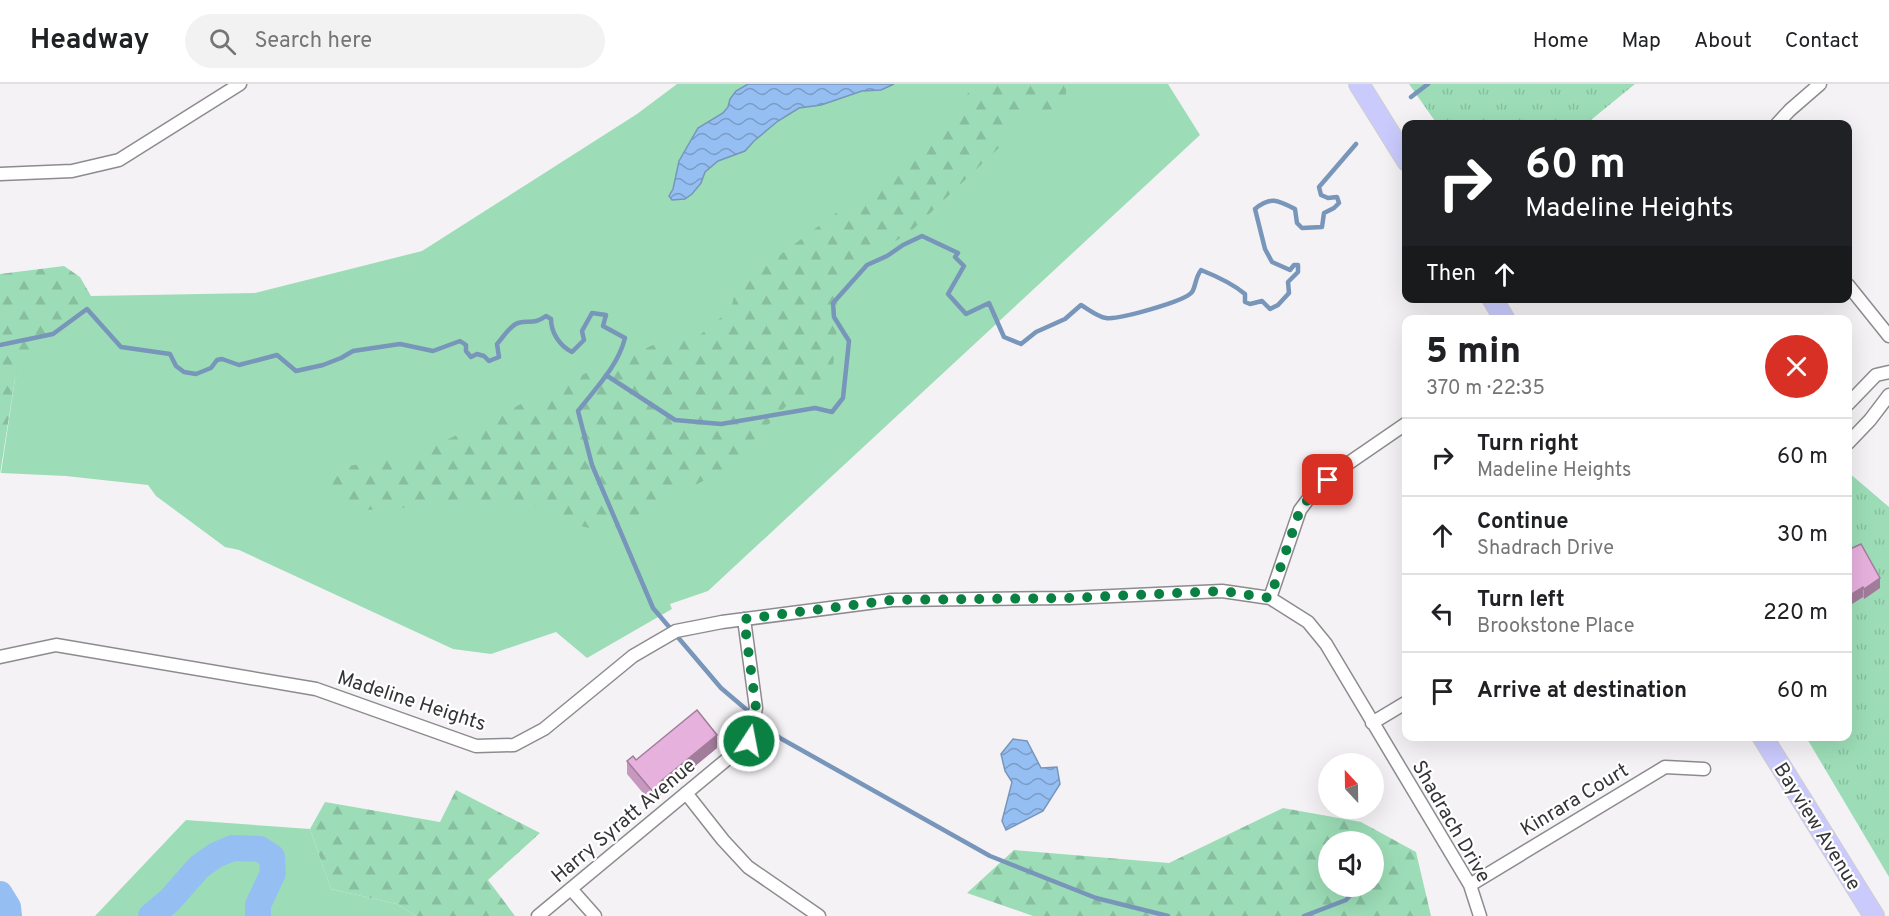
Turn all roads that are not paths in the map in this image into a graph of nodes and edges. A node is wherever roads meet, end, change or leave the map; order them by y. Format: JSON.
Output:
{"nodes":[{"id":1,"x":240,"y":84,"type":"edge"},
{"id":2,"x":1359,"y":84,"type":"edge"},
{"id":3,"x":1820,"y":84,"type":"edge"},
{"id":4,"x":1781,"y":120,"type":"edge"},
{"id":5,"x":1402,"y":154,"type":"edge"},
{"id":6,"x":0,"y":174,"type":"edge"},
{"id":7,"x":1852,"y":290,"type":"edge"},
{"id":8,"x":1889,"y":336,"type":"edge"},
{"id":9,"x":1889,"y":372,"type":"edge"},
{"id":10,"x":1889,"y":394,"type":"edge"},
{"id":11,"x":1852,"y":400,"type":"edge"},
{"id":12,"x":1402,"y":426,"type":"edge"},
{"id":13,"x":1852,"y":439,"type":"edge"},
{"id":14,"x":1270,"y":598,"type":"junction"},
{"id":15,"x":816,"y":610,"type":"joint"},
{"id":16,"x":744,"y":619,"type":"junction"},
{"id":17,"x":0,"y":657,"type":"edge"},
{"id":18,"x":1402,"y":705,"type":"edge"},
{"id":19,"x":1372,"y":723,"type":"junction"},
{"id":20,"x":1765,"y":741,"type":"edge"},
{"id":21,"x":1704,"y":769,"type":"dead end"},
{"id":22,"x":686,"y":793,"type":"junction"},
{"id":23,"x":1470,"y":885,"type":"junction"},
{"id":24,"x":571,"y":889,"type":"junction"},
{"id":25,"x":538,"y":916,"type":"edge"},
{"id":26,"x":595,"y":916,"type":"edge"},
{"id":27,"x":819,"y":916,"type":"edge"},
{"id":28,"x":1480,"y":916,"type":"edge"},
{"id":29,"x":1874,"y":916,"type":"edge"}],
"edges":[{"from":1,"to":6,"type":"street"},
{"from":2,"to":5,"type":"main road"},
{"from":3,"to":4,"type":"street"},
{"from":7,"to":8,"type":"street"},
{"from":9,"to":11,"type":"street"},
{"from":10,"to":13,"type":"street"},
{"from":12,"to":14,"type":"street"},
{"from":14,"to":15,"type":"street","name":"Shadrach Drive"},
{"from":14,"to":19,"type":"street","name":"Shadrach Drive"},
{"from":15,"to":16,"type":"street","name":"Madeline Heights"},
{"from":16,"to":17,"type":"street","name":"Madeline Heights"},
{"from":16,"to":22,"type":"street","name":"Harry Syratt Avenue"},
{"from":18,"to":19,"type":"street"},
{"from":19,"to":23,"type":"street","name":"Shadrach Drive"},
{"from":20,"to":29,"type":"main road","name":"Bayview Avenue"},
{"from":21,"to":23,"type":"street","name":"Kinrara Court"},
{"from":22,"to":24,"type":"street","name":"Harry Syratt Avenue"},
{"from":22,"to":27,"type":"street"},
{"from":23,"to":28,"type":"street","name":"Shadrach Drive"},
{"from":24,"to":25,"type":"street","name":"Harry Syratt Avenue"},
{"from":24,"to":26,"type":"street"}]}
